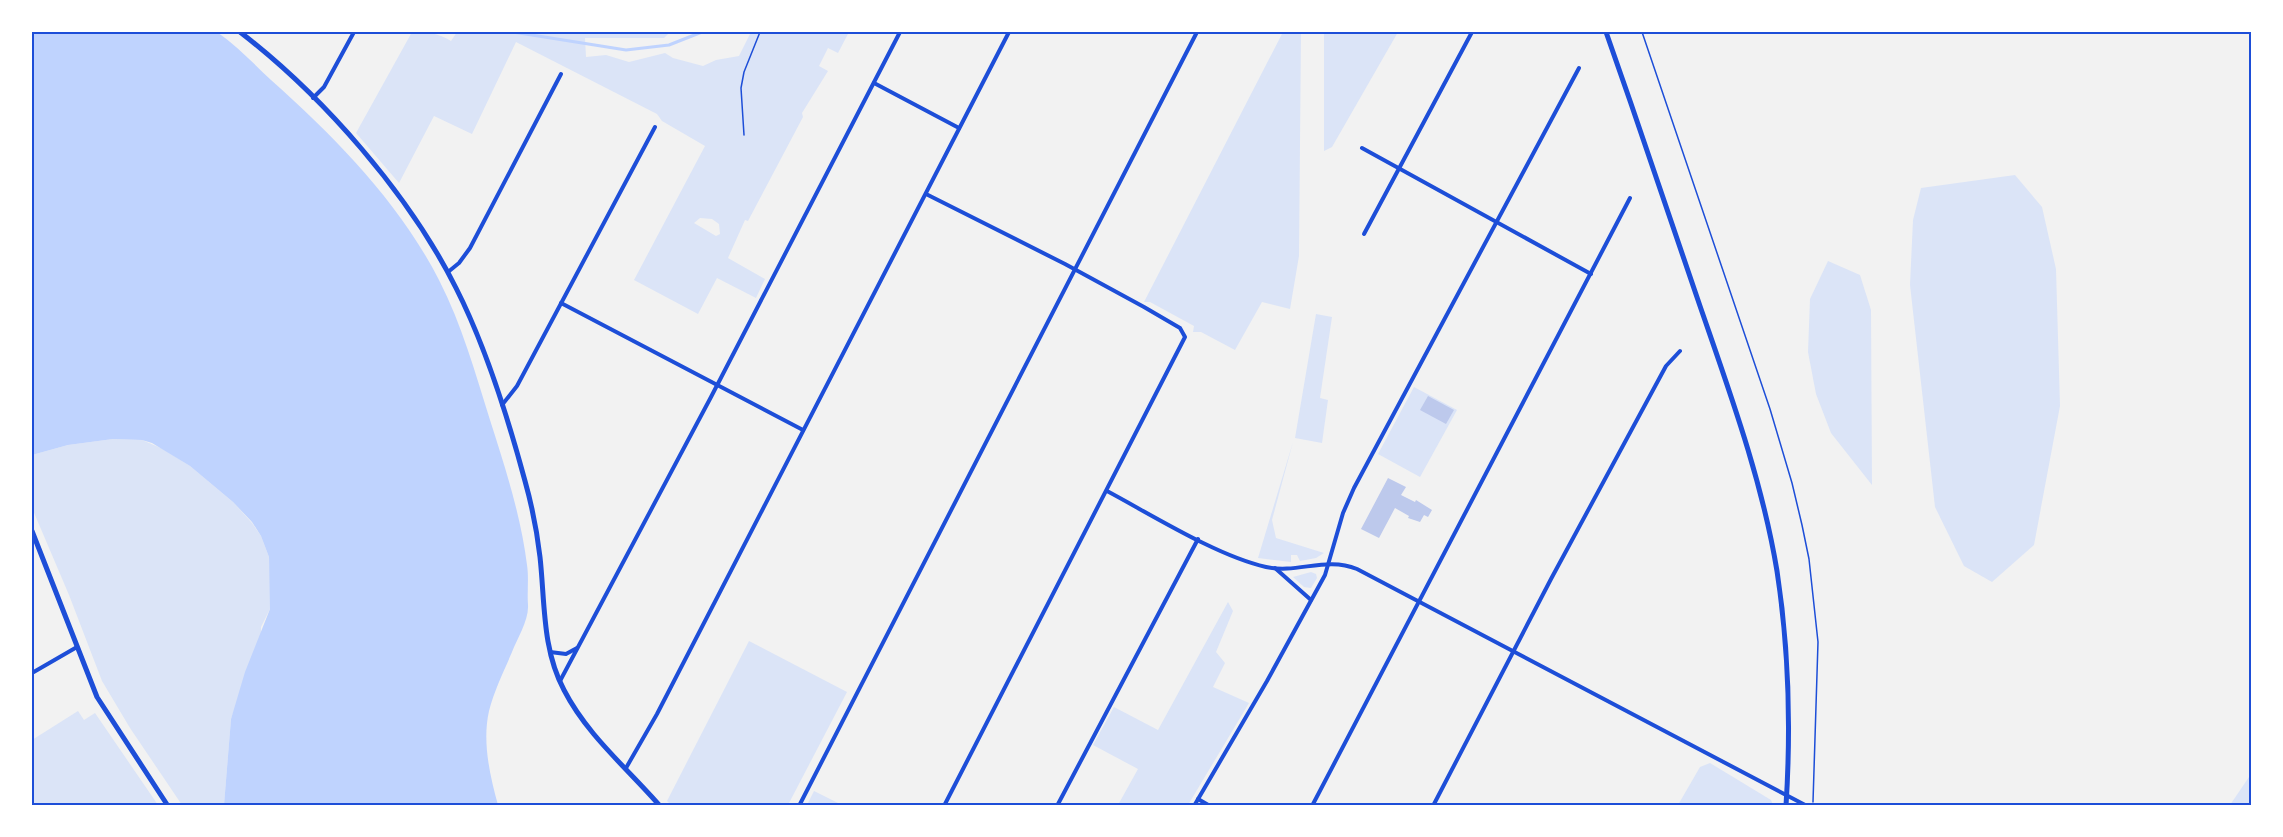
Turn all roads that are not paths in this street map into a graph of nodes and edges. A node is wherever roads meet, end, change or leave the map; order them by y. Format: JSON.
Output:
{"nodes":[{"id":1,"x":240,"y":32,"type":"edge"},
{"id":2,"x":354,"y":32,"type":"edge"},
{"id":3,"x":900,"y":32,"type":"edge"},
{"id":4,"x":1009,"y":32,"type":"edge"},
{"id":5,"x":1197,"y":32,"type":"edge"},
{"id":6,"x":1472,"y":32,"type":"edge"},
{"id":7,"x":1606,"y":32,"type":"edge"},
{"id":8,"x":1579,"y":68,"type":"dead end"},
{"id":9,"x":561,"y":74,"type":"dead end"},
{"id":10,"x":874,"y":83,"type":"junction"},
{"id":11,"x":313,"y":98,"type":"junction"},
{"id":12,"x":655,"y":127,"type":"dead end"},
{"id":13,"x":959,"y":128,"type":"junction"},
{"id":14,"x":1362,"y":148,"type":"dead end"},
{"id":15,"x":1399,"y":169,"type":"junction"},
{"id":16,"x":926,"y":194,"type":"junction"},
{"id":17,"x":1630,"y":198,"type":"dead end"},
{"id":18,"x":1496,"y":222,"type":"junction"},
{"id":19,"x":1364,"y":234,"type":"dead end"},
{"id":20,"x":1074,"y":269,"type":"junction"},
{"id":21,"x":448,"y":272,"type":"junction"},
{"id":22,"x":1591,"y":274,"type":"junction"},
{"id":23,"x":561,"y":303,"type":"junction"},
{"id":24,"x":1680,"y":351,"type":"dead end"},
{"id":25,"x":717,"y":385,"type":"junction"},
{"id":26,"x":501,"y":405,"type":"junction"},
{"id":27,"x":803,"y":429,"type":"junction"},
{"id":28,"x":1107,"y":490,"type":"junction"},
{"id":29,"x":32,"y":532,"type":"edge"},
{"id":30,"x":1198,"y":539,"type":"junction"},
{"id":31,"x":1329,"y":564,"type":"junction"},
{"id":32,"x":1274,"y":568,"type":"junction"},
{"id":33,"x":1311,"y":600,"type":"junction"},
{"id":34,"x":1419,"y":601,"type":"junction"},
{"id":35,"x":581,"y":643,"type":"junction"},
{"id":36,"x":77,"y":647,"type":"junction"},
{"id":37,"x":1514,"y":651,"type":"junction"},
{"id":38,"x":550,"y":652,"type":"junction"},
{"id":39,"x":32,"y":673,"type":"edge"},
{"id":40,"x":560,"y":681,"type":"junction"},
{"id":41,"x":626,"y":768,"type":"junction"},
{"id":42,"x":1786,"y":794,"type":"junction"},
{"id":43,"x":1198,"y":799,"type":"junction"},
{"id":44,"x":168,"y":806,"type":"edge"},
{"id":45,"x":660,"y":806,"type":"edge"},
{"id":46,"x":799,"y":806,"type":"edge"},
{"id":47,"x":944,"y":806,"type":"edge"},
{"id":48,"x":1057,"y":806,"type":"edge"},
{"id":49,"x":1194,"y":806,"type":"edge"},
{"id":50,"x":1210,"y":806,"type":"edge"},
{"id":51,"x":1312,"y":806,"type":"edge"},
{"id":52,"x":1433,"y":806,"type":"edge"},
{"id":53,"x":1786,"y":806,"type":"edge"},
{"id":54,"x":1807,"y":806,"type":"edge"}],
"edges":[{"from":1,"to":11,"type":"street"},
{"from":2,"to":11,"type":"street"},
{"from":3,"to":10,"type":"street"},
{"from":4,"to":13,"type":"street"},
{"from":5,"to":20,"type":"street"},
{"from":6,"to":15,"type":"street"},
{"from":7,"to":42,"type":"street"},
{"from":8,"to":18,"type":"street"},
{"from":9,"to":21,"type":"street"},
{"from":10,"to":13,"type":"street"},
{"from":10,"to":25,"type":"street"},
{"from":11,"to":21,"type":"street"},
{"from":12,"to":23,"type":"street"},
{"from":13,"to":16,"type":"street"},
{"from":14,"to":15,"type":"street"},
{"from":15,"to":18,"type":"street"},
{"from":15,"to":19,"type":"street"},
{"from":16,"to":20,"type":"street"},
{"from":16,"to":27,"type":"street"},
{"from":17,"to":22,"type":"street"},
{"from":18,"to":22,"type":"street"},
{"from":18,"to":31,"type":"street"},
{"from":20,"to":28,"type":"street"},
{"from":20,"to":46,"type":"street"},
{"from":21,"to":26,"type":"street"},
{"from":22,"to":34,"type":"street"},
{"from":23,"to":25,"type":"street"},
{"from":23,"to":26,"type":"street"},
{"from":24,"to":37,"type":"street"},
{"from":25,"to":27,"type":"street"},
{"from":25,"to":35,"type":"street"},
{"from":26,"to":38,"type":"street"},
{"from":27,"to":41,"type":"street"},
{"from":28,"to":30,"type":"street"},
{"from":28,"to":47,"type":"street"},
{"from":29,"to":36,"type":"street"},
{"from":30,"to":32,"type":"street"},
{"from":30,"to":48,"type":"street"},
{"from":31,"to":32,"type":"street"},
{"from":31,"to":33,"type":"street"},
{"from":31,"to":34,"type":"street"},
{"from":32,"to":33,"type":"street"},
{"from":33,"to":43,"type":"street"},
{"from":34,"to":37,"type":"street"},
{"from":34,"to":51,"type":"street"},
{"from":35,"to":38,"type":"street"},
{"from":35,"to":40,"type":"street"},
{"from":36,"to":39,"type":"street"},
{"from":36,"to":44,"type":"street"},
{"from":37,"to":42,"type":"street"},
{"from":37,"to":52,"type":"street"},
{"from":38,"to":40,"type":"street"},
{"from":40,"to":41,"type":"street"},
{"from":41,"to":45,"type":"street"},
{"from":42,"to":53,"type":"street"},
{"from":42,"to":54,"type":"street"},
{"from":43,"to":49,"type":"street"},
{"from":43,"to":50,"type":"street"}]}
